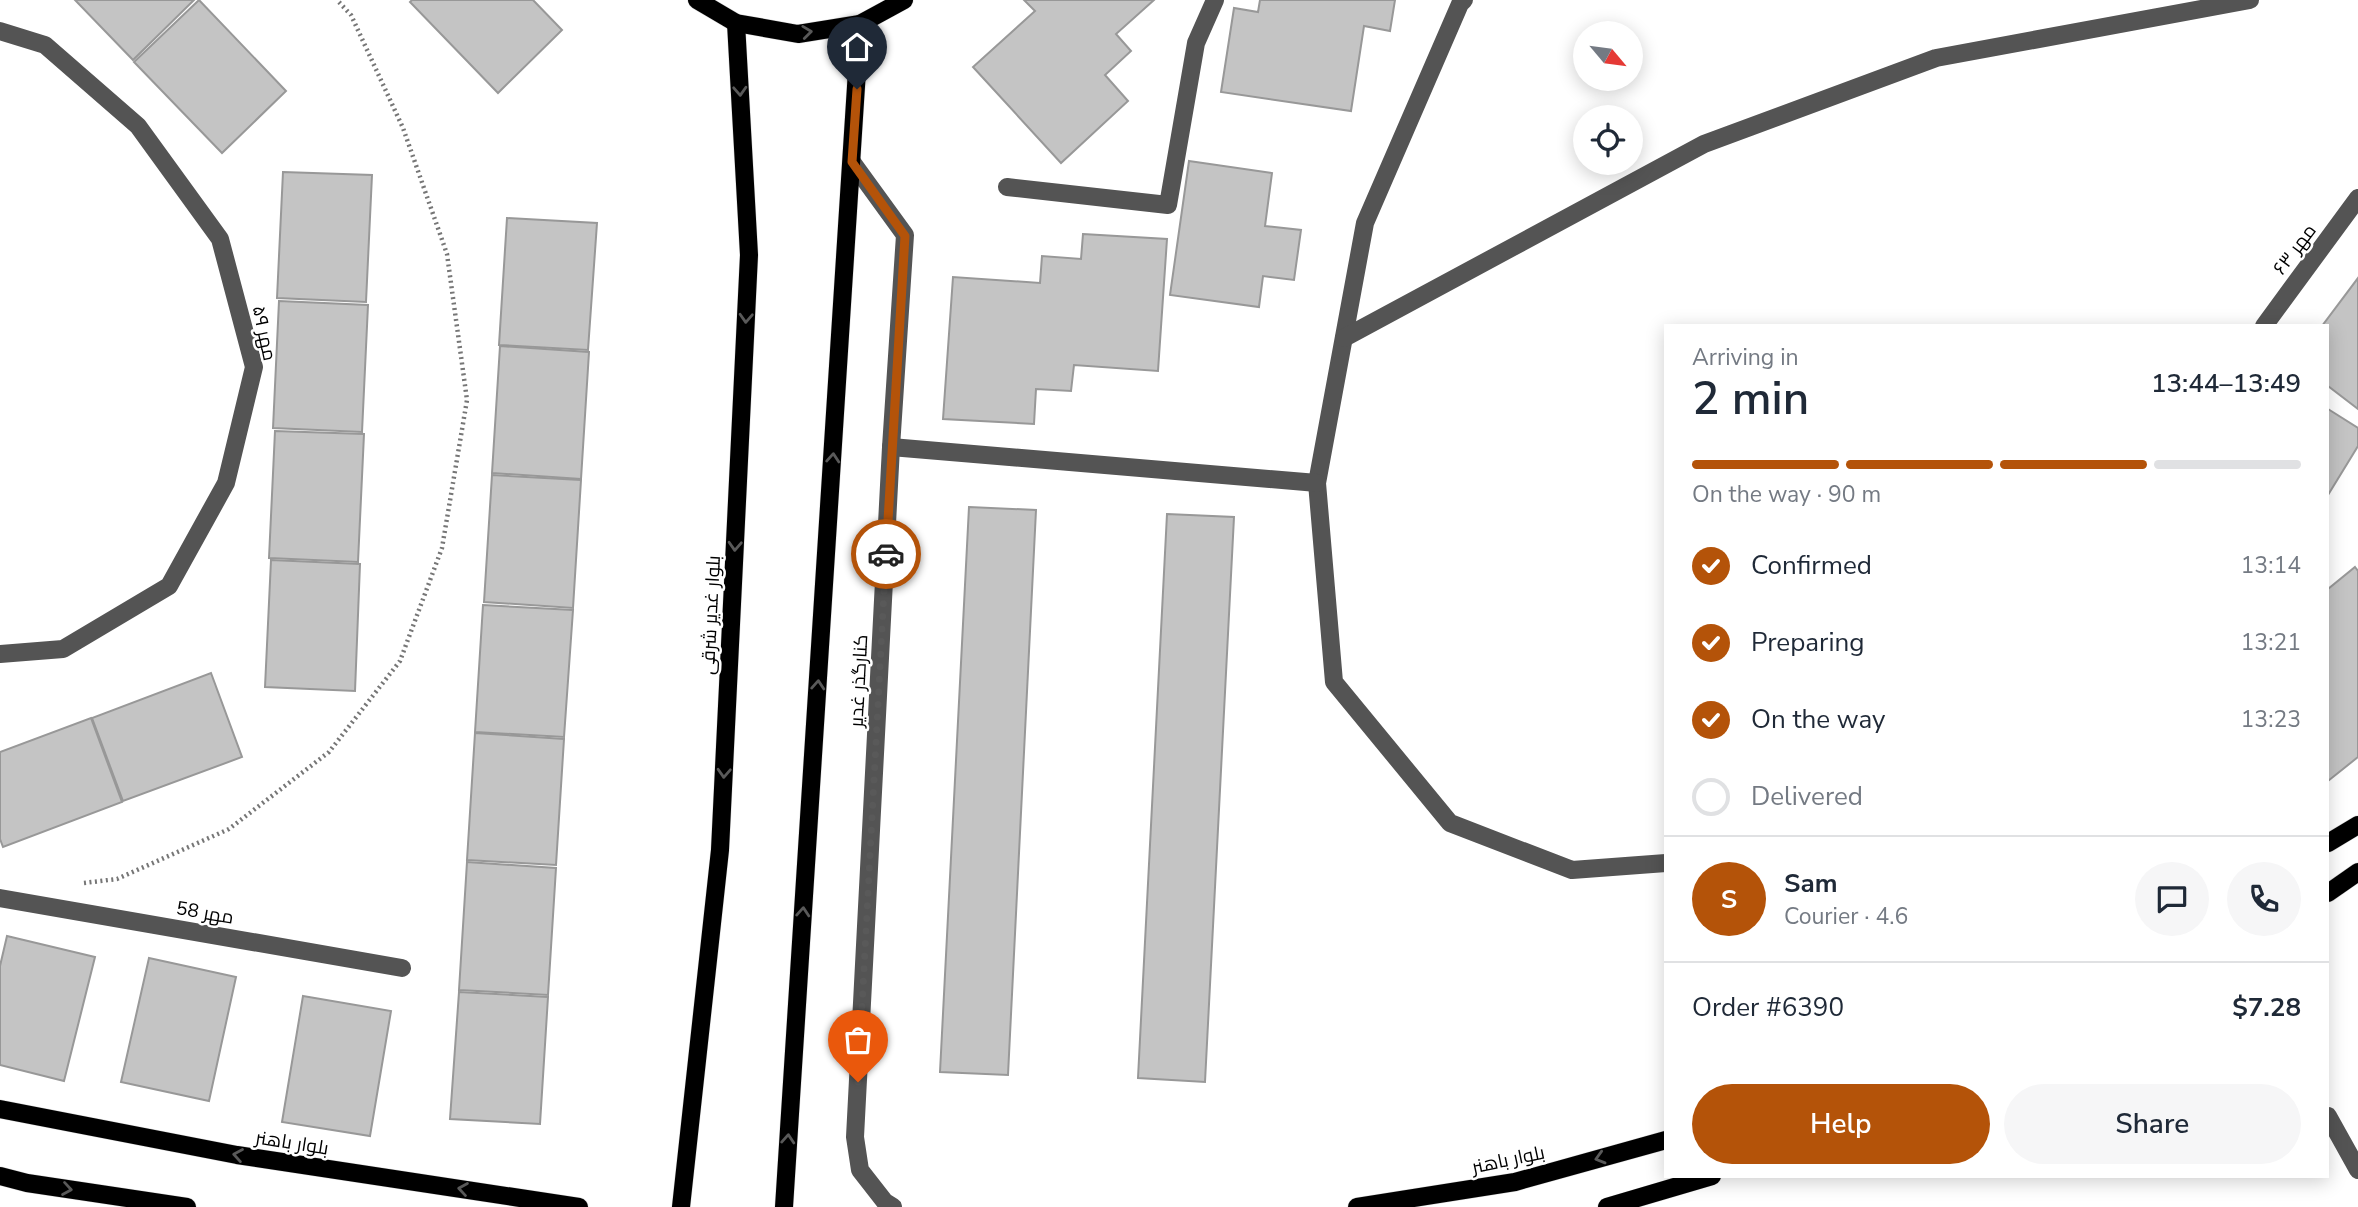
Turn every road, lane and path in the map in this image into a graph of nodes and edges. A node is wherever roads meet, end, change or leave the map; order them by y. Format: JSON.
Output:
{"nodes":[{"id":1,"x":337,"y":0,"type":"edge"},
{"id":2,"x":698,"y":0,"type":"edge"},
{"id":3,"x":904,"y":0,"type":"edge"},
{"id":4,"x":1215,"y":0,"type":"edge"},
{"id":5,"x":1464,"y":0,"type":"edge"},
{"id":6,"x":2250,"y":0,"type":"edge"},
{"id":7,"x":736,"y":23,"type":"junction"},
{"id":8,"x":860,"y":24,"type":"junction"},
{"id":9,"x":0,"y":31,"type":"edge"},
{"id":10,"x":852,"y":162,"type":"junction"},
{"id":11,"x":1007,"y":187,"type":"dead end"},
{"id":12,"x":2358,"y":198,"type":"edge"},
{"id":13,"x":2265,"y":324,"type":"edge"},
{"id":14,"x":1344,"y":338,"type":"junction"},
{"id":15,"x":891,"y":447,"type":"junction"},
{"id":16,"x":1317,"y":483,"type":"junction"},
{"id":17,"x":0,"y":654,"type":"edge"},
{"id":18,"x":2358,"y":825,"type":"edge"},
{"id":19,"x":2329,"y":842,"type":"edge"},
{"id":20,"x":1664,"y":863,"type":"edge"},
{"id":21,"x":2358,"y":872,"type":"edge"},
{"id":22,"x":78,"y":884,"type":"dead end"},
{"id":23,"x":2329,"y":892,"type":"edge"},
{"id":24,"x":0,"y":898,"type":"edge"},
{"id":25,"x":402,"y":968,"type":"dead end"},
{"id":26,"x":0,"y":1109,"type":"edge"},
{"id":27,"x":2329,"y":1118,"type":"edge"},
{"id":28,"x":1664,"y":1141,"type":"edge"},
{"id":29,"x":2358,"y":1170,"type":"edge"},
{"id":30,"x":0,"y":1176,"type":"edge"},
{"id":31,"x":1705,"y":1178,"type":"edge"},
{"id":32,"x":187,"y":1207,"type":"edge"},
{"id":33,"x":579,"y":1207,"type":"edge"},
{"id":34,"x":681,"y":1207,"type":"edge"},
{"id":35,"x":784,"y":1207,"type":"edge"},
{"id":36,"x":893,"y":1207,"type":"edge"},
{"id":37,"x":1357,"y":1207,"type":"edge"},
{"id":38,"x":1607,"y":1207,"type":"edge"}],
"edges":[{"from":1,"to":22,"type":"path"},
{"from":2,"to":7,"type":"main road"},
{"from":3,"to":8,"type":"main road"},
{"from":4,"to":11,"type":"street"},
{"from":5,"to":14,"type":"street"},
{"from":6,"to":14,"type":"street"},
{"from":7,"to":8,"type":"main road","one_way":true},
{"from":7,"to":34,"type":"main road","name":"بلوار غدیر شرقی","one_way":true},
{"from":8,"to":10,"type":"main road"},
{"from":9,"to":17,"type":"street","name":"مهر ۵۹"},
{"from":10,"to":15,"type":"street","name":"کنارگذر غدیر"},
{"from":35,"to":10,"type":"main road","one_way":true},
{"from":12,"to":13,"type":"street","name":"مهر ۶۳"},
{"from":14,"to":16,"type":"street"},
{"from":15,"to":16,"type":"street"},
{"from":15,"to":36,"type":"street","name":"کنارگذر غدیر"},
{"from":16,"to":20,"type":"street"},
{"from":18,"to":19,"type":"main road"},
{"from":21,"to":23,"type":"main road"},
{"from":24,"to":25,"type":"street","name":"مهر 58"},
{"from":33,"to":26,"type":"main road","name":"بلوار باهنر","one_way":true},
{"from":27,"to":29,"type":"street"},
{"from":28,"to":37,"type":"main road","name":"بلوار باهنر","one_way":true},
{"from":30,"to":32,"type":"main road","one_way":true},
{"from":31,"to":38,"type":"main road"}]}
